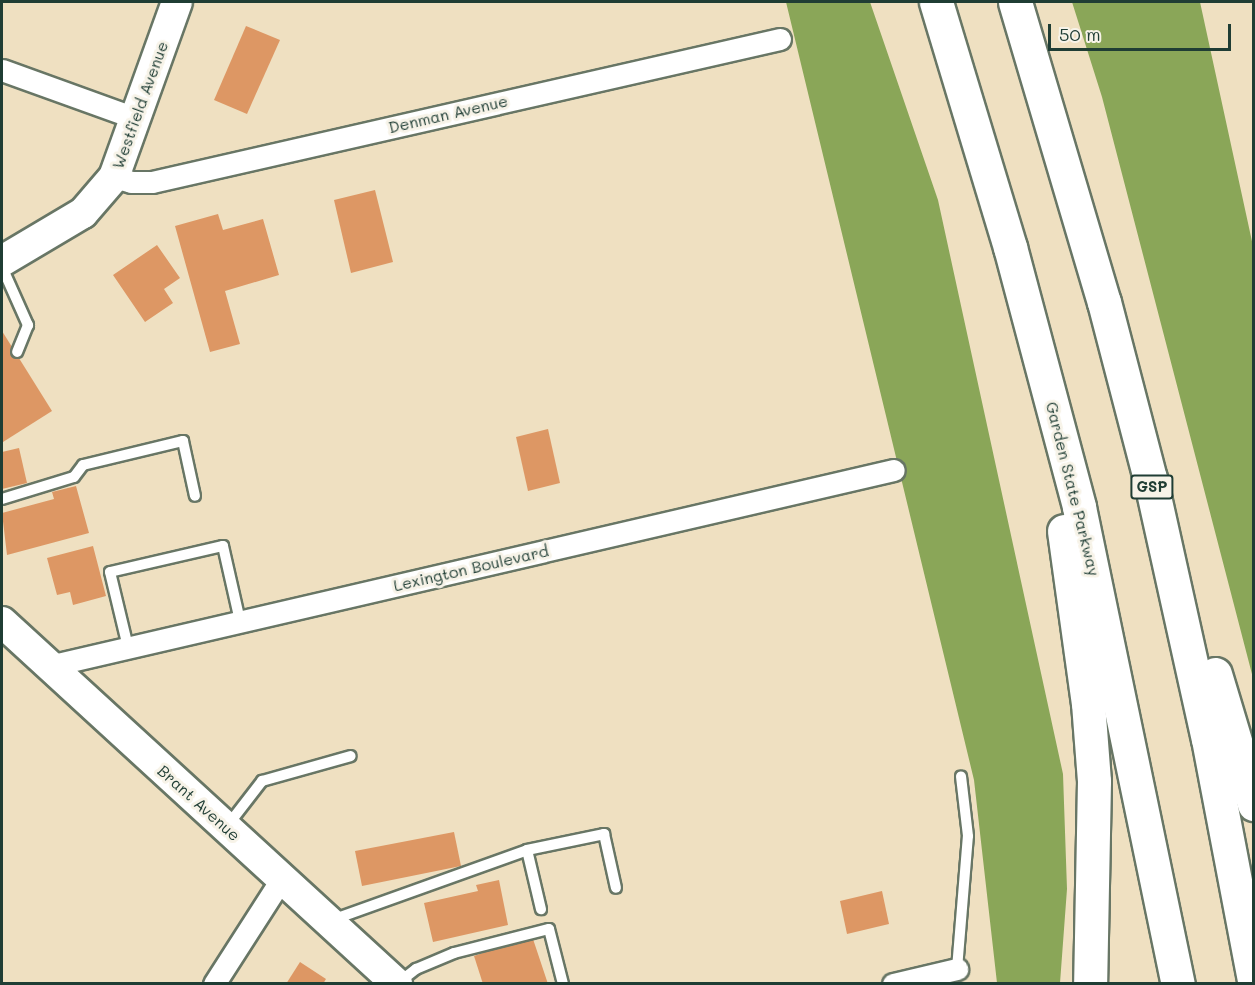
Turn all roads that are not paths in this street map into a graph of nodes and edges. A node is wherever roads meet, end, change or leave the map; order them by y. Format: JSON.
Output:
{"nodes":[{"id":1,"x":177,"y":2,"type":"edge"},
{"id":2,"x":936,"y":2,"type":"edge"},
{"id":3,"x":1015,"y":2,"type":"edge"},
{"id":4,"x":780,"y":39,"type":"dead end"},
{"id":5,"x":2,"y":70,"type":"edge"},
{"id":6,"x":135,"y":118,"type":"junction"},
{"id":7,"x":114,"y":177,"type":"junction"},
{"id":8,"x":2,"y":261,"type":"edge"},
{"id":9,"x":2,"y":267,"type":"edge"},
{"id":10,"x":1104,"y":302,"type":"junction"},
{"id":11,"x":1034,"y":334,"type":"junction"},
{"id":12,"x":16,"y":352,"type":"dead end"},
{"id":13,"x":894,"y":470,"type":"dead end"},
{"id":14,"x":195,"y":496,"type":"dead end"},
{"id":15,"x":2,"y":499,"type":"edge"},
{"id":16,"x":240,"y":621,"type":"junction"},
{"id":17,"x":2,"y":622,"type":"edge"},
{"id":18,"x":128,"y":646,"type":"junction"},
{"id":19,"x":49,"y":666,"type":"junction"},
{"id":20,"x":351,"y":756,"type":"dead end"},
{"id":21,"x":961,"y":776,"type":"dead end"},
{"id":22,"x":1254,"y":804,"type":"edge"},
{"id":23,"x":226,"y":827,"type":"junction"},
{"id":24,"x":527,"y":850,"type":"junction"},
{"id":25,"x":282,"y":878,"type":"junction"},
{"id":26,"x":616,"y":888,"type":"dead end"},
{"id":27,"x":541,"y":909,"type":"dead end"},
{"id":28,"x":329,"y":921,"type":"junction"},
{"id":29,"x":957,"y":969,"type":"joint"},
{"id":30,"x":1254,"y":981,"type":"edge"},
{"id":31,"x":214,"y":984,"type":"edge"},
{"id":32,"x":397,"y":984,"type":"edge"},
{"id":33,"x":563,"y":984,"type":"edge"},
{"id":34,"x":893,"y":984,"type":"edge"},
{"id":35,"x":1090,"y":984,"type":"edge"},
{"id":36,"x":1178,"y":984,"type":"edge"}],
"edges":[{"from":1,"to":6,"type":"main road","name":"Westfield Avenue"},
{"from":2,"to":11,"type":"highway","name":"Garden State Parkway"},
{"from":3,"to":10,"type":"highway","number":"GSP"},
{"from":4,"to":7,"type":"street","name":"Denman Avenue"},
{"from":5,"to":6,"type":"street"},
{"from":6,"to":7,"type":"main road","name":"Westfield Avenue"},
{"from":7,"to":8,"type":"main road","name":"Westfield Avenue"},
{"from":9,"to":12,"type":"lane"},
{"from":10,"to":22,"type":"highway"},
{"from":10,"to":30,"type":"highway","number":"GSP"},
{"from":11,"to":35,"type":"highway"},
{"from":11,"to":36,"type":"highway","name":"Garden State Parkway"},
{"from":13,"to":16,"type":"street","name":"Lexington Boulevard"},
{"from":14,"to":15,"type":"lane"},
{"from":16,"to":18,"type":"street","name":"Lexington Boulevard"},
{"from":16,"to":18,"type":"lane"},
{"from":17,"to":19,"type":"main road","name":"Brant Avenue"},
{"from":18,"to":19,"type":"street","name":"Lexington Boulevard"},
{"from":19,"to":23,"type":"main road","name":"Brant Avenue"},
{"from":20,"to":23,"type":"lane"},
{"from":21,"to":29,"type":"lane"},
{"from":23,"to":25,"type":"main road","name":"Brant Avenue"},
{"from":24,"to":26,"type":"lane"},
{"from":24,"to":27,"type":"lane"},
{"from":24,"to":28,"type":"lane"},
{"from":25,"to":28,"type":"main road","name":"Brant Avenue"},
{"from":25,"to":31,"type":"street"},
{"from":28,"to":32,"type":"main road","name":"Brant Avenue"},
{"from":29,"to":34,"type":"street"},
{"from":32,"to":33,"type":"lane"}]}
